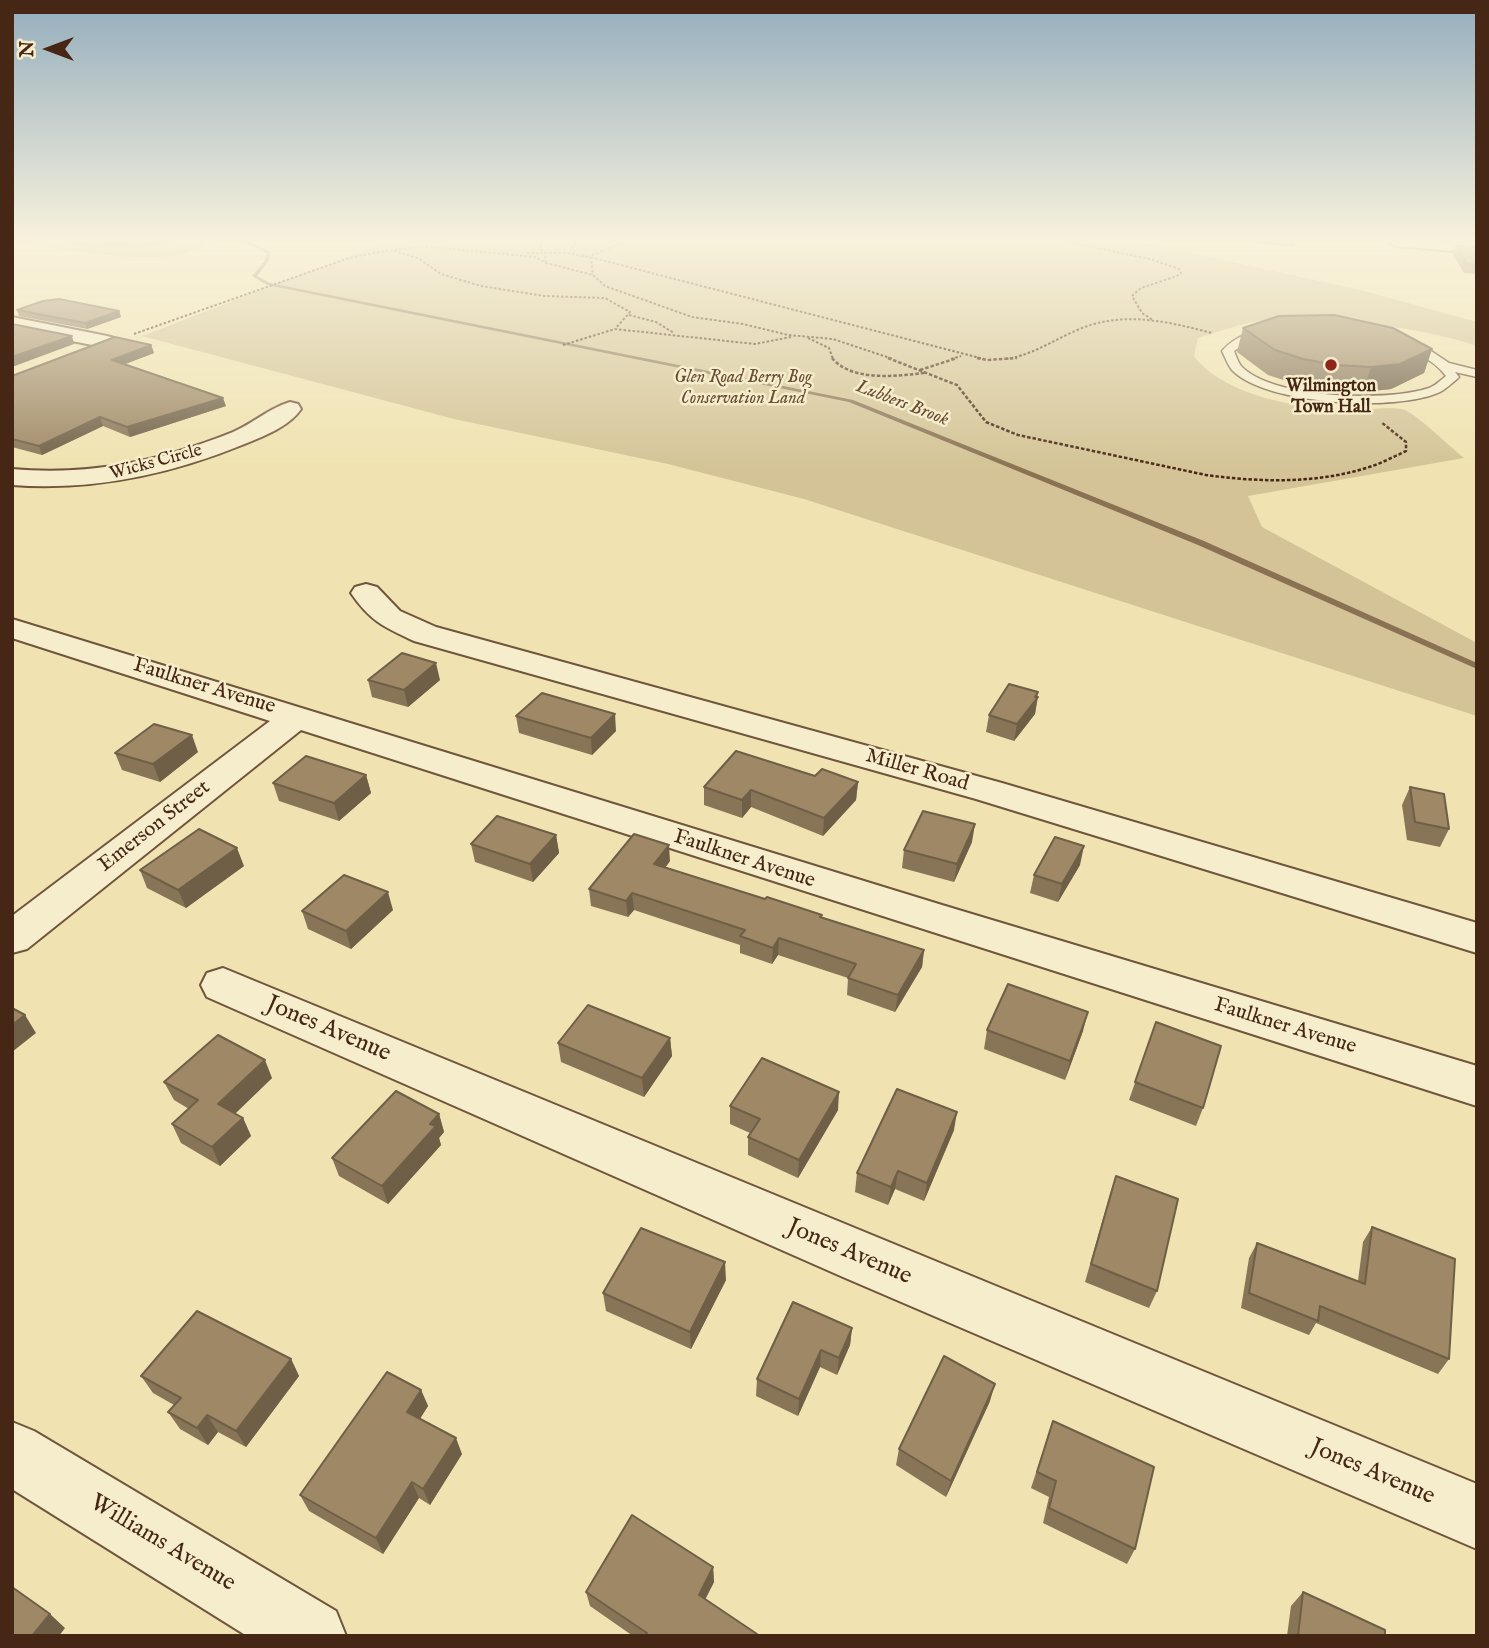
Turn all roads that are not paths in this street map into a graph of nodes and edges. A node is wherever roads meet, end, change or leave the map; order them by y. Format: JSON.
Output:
{"nodes":[{"id":1,"x":12,"y":323,"type":"edge"},
{"id":2,"x":71,"y":356,"type":"edge"},
{"id":3,"x":1445,"y":366,"type":"junction"},
{"id":4,"x":1477,"y":374,"type":"edge"},
{"id":5,"x":290,"y":409,"type":"dead end"},
{"id":6,"x":12,"y":477,"type":"edge"},
{"id":7,"x":366,"y":593,"type":"dead end"},
{"id":8,"x":23,"y":641,"type":"edge"},
{"id":9,"x":298,"y":716,"type":"junction"},
{"id":10,"x":12,"y":938,"type":"edge"},
{"id":11,"x":1477,"y":938,"type":"edge"},
{"id":12,"x":223,"y":985,"type":"dead end"},
{"id":13,"x":1477,"y":1086,"type":"edge"},
{"id":14,"x":12,"y":1453,"type":"edge"},
{"id":15,"x":1477,"y":1517,"type":"edge"},
{"id":16,"x":311,"y":1636,"type":"edge"}],
"edges":[{"from":1,"to":2,"type":"street"},
{"from":3,"to":3,"type":"lane"},
{"from":3,"to":4,"type":"lane"},
{"from":5,"to":6,"type":"street","name":"Wicks Circle"},
{"from":7,"to":11,"type":"street","name":"Miller Road"},
{"from":8,"to":9,"type":"street","name":"Faulkner Avenue"},
{"from":9,"to":10,"type":"street","name":"Emerson Street"},
{"from":9,"to":13,"type":"street","name":"Faulkner Avenue"},
{"from":12,"to":15,"type":"street","name":"Jones Avenue"},
{"from":14,"to":16,"type":"street","name":"Williams Avenue"}]}
